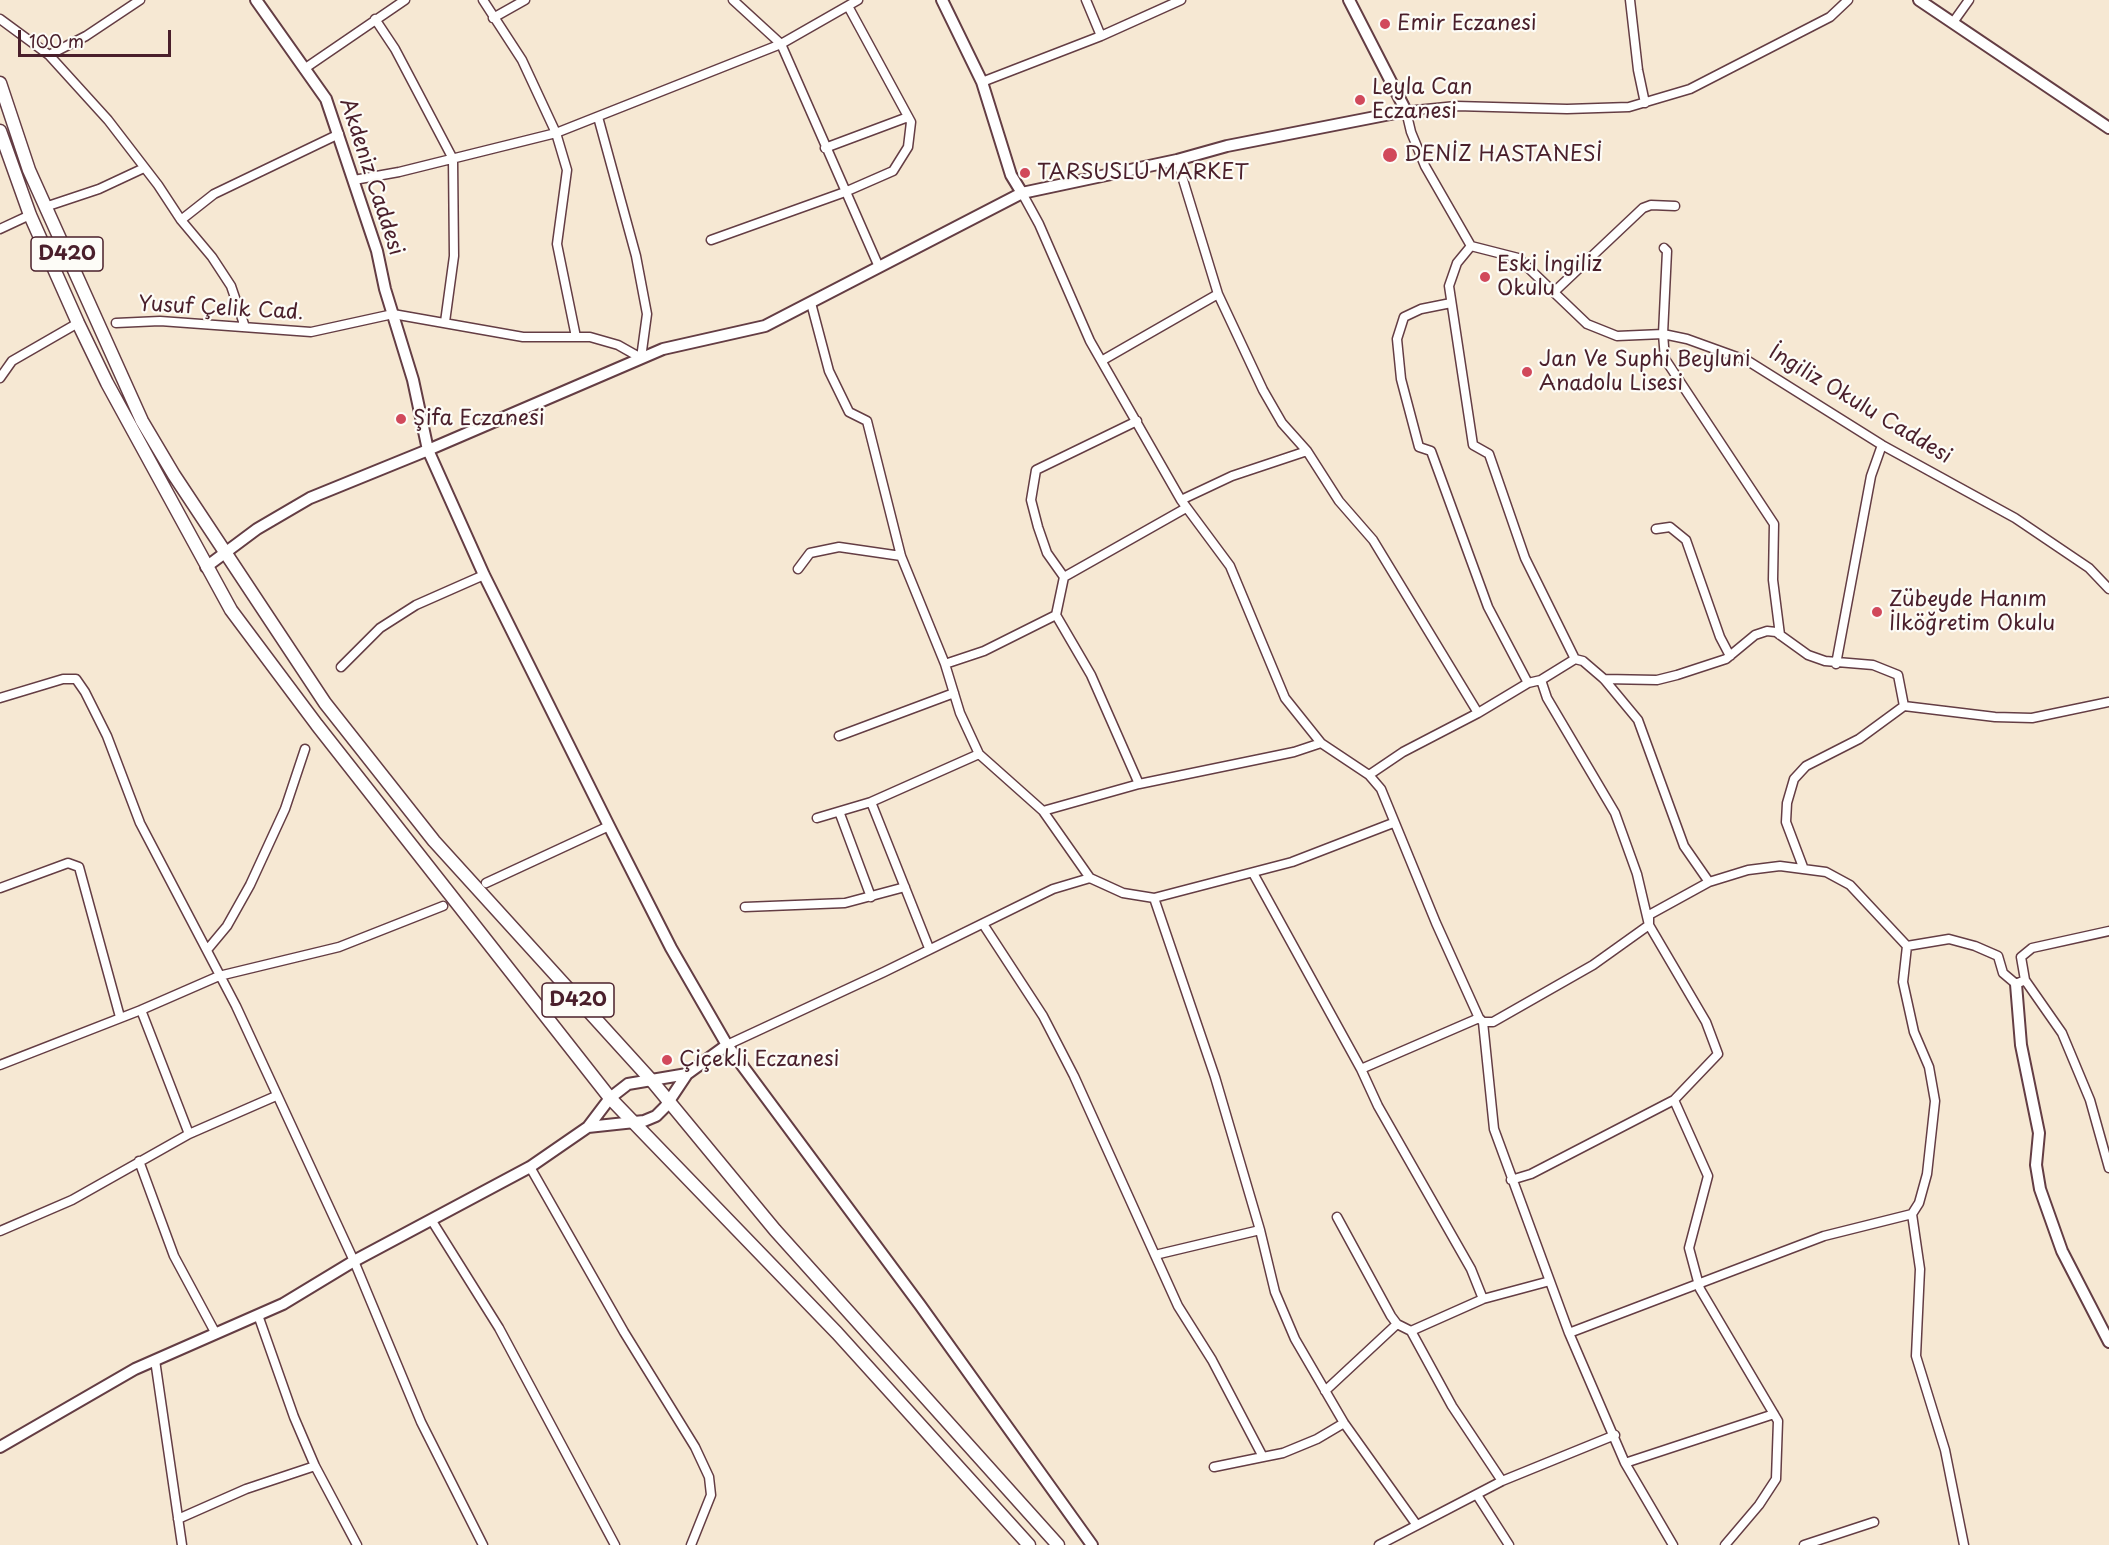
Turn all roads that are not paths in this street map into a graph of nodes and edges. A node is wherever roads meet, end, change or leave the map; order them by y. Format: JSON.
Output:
{"nodes":[{"id":1,"x":140,"y":0,"type":"edge"},
{"id":2,"x":256,"y":0,"type":"edge"},
{"id":3,"x":405,"y":0,"type":"edge"},
{"id":4,"x":483,"y":0,"type":"edge"},
{"id":5,"x":525,"y":0,"type":"edge"},
{"id":6,"x":733,"y":0,"type":"edge"},
{"id":7,"x":858,"y":0,"type":"edge"},
{"id":8,"x":942,"y":0,"type":"edge"},
{"id":9,"x":1086,"y":0,"type":"edge"},
{"id":10,"x":1180,"y":0,"type":"edge"},
{"id":11,"x":1349,"y":0,"type":"edge"},
{"id":12,"x":1630,"y":0,"type":"edge"},
{"id":13,"x":1848,"y":0,"type":"edge"},
{"id":14,"x":1919,"y":0,"type":"edge"},
{"id":15,"x":1969,"y":0,"type":"edge"},
{"id":16,"x":848,"y":6,"type":"junction"},
{"id":17,"x":493,"y":18,"type":"junction"},
{"id":18,"x":0,"y":19,"type":"edge"},
{"id":19,"x":375,"y":19,"type":"junction"},
{"id":20,"x":1954,"y":21,"type":"junction"},
{"id":21,"x":1101,"y":36,"type":"junction"},
{"id":22,"x":781,"y":44,"type":"junction"},
{"id":23,"x":49,"y":55,"type":"junction"},
{"id":24,"x":304,"y":69,"type":"junction"},
{"id":25,"x":982,"y":82,"type":"junction"},
{"id":26,"x":0,"y":84,"type":"edge"},
{"id":27,"x":1645,"y":103,"type":"junction"},
{"id":28,"x":1406,"y":111,"type":"junction"},
{"id":29,"x":598,"y":117,"type":"junction"},
{"id":30,"x":908,"y":117,"type":"junction"},
{"id":31,"x":2109,"y":128,"type":"edge"},
{"id":32,"x":0,"y":131,"type":"edge"},
{"id":33,"x":556,"y":133,"type":"junction"},
{"id":34,"x":339,"y":134,"type":"junction"},
{"id":35,"x":825,"y":148,"type":"junction"},
{"id":36,"x":453,"y":159,"type":"junction"},
{"id":37,"x":1177,"y":160,"type":"junction"},
{"id":38,"x":144,"y":168,"type":"junction"},
{"id":39,"x":354,"y":180,"type":"junction"},
{"id":40,"x":845,"y":192,"type":"junction"},
{"id":41,"x":1022,"y":193,"type":"junction"},
{"id":42,"x":1675,"y":206,"type":"dead end"},
{"id":43,"x":45,"y":207,"type":"junction"},
{"id":44,"x":30,"y":215,"type":"junction"},
{"id":45,"x":181,"y":220,"type":"junction"},
{"id":46,"x":0,"y":228,"type":"edge"},
{"id":47,"x":711,"y":240,"type":"dead end"},
{"id":48,"x":1471,"y":246,"type":"junction"},
{"id":49,"x":1664,"y":248,"type":"dead end"},
{"id":50,"x":879,"y":267,"type":"junction"},
{"id":51,"x":1554,"y":292,"type":"junction"},
{"id":52,"x":1218,"y":294,"type":"junction"},
{"id":53,"x":811,"y":303,"type":"junction"},
{"id":54,"x":1451,"y":303,"type":"junction"},
{"id":55,"x":393,"y":314,"type":"junction"},
{"id":56,"x":445,"y":322,"type":"junction"},
{"id":57,"x":116,"y":323,"type":"dead end"},
{"id":58,"x":78,"y":324,"type":"junction"},
{"id":59,"x":245,"y":327,"type":"junction"},
{"id":60,"x":1663,"y":334,"type":"junction"},
{"id":61,"x":576,"y":337,"type":"junction"},
{"id":62,"x":641,"y":358,"type":"junction"},
{"id":63,"x":1103,"y":360,"type":"junction"},
{"id":64,"x":0,"y":378,"type":"edge"},
{"id":65,"x":1137,"y":421,"type":"junction"},
{"id":66,"x":1882,"y":445,"type":"junction"},
{"id":67,"x":428,"y":450,"type":"junction"},
{"id":68,"x":1307,"y":452,"type":"junction"},
{"id":69,"x":1183,"y":504,"type":"junction"},
{"id":70,"x":1656,"y":529,"type":"dead end"},
{"id":71,"x":225,"y":552,"type":"junction"},
{"id":72,"x":901,"y":556,"type":"junction"},
{"id":73,"x":206,"y":567,"type":"junction"},
{"id":74,"x":798,"y":568,"type":"dead end"},
{"id":75,"x":484,"y":575,"type":"junction"},
{"id":76,"x":1064,"y":577,"type":"junction"},
{"id":77,"x":2109,"y":589,"type":"edge"},
{"id":78,"x":1056,"y":615,"type":"junction"},
{"id":79,"x":1780,"y":635,"type":"junction"},
{"id":80,"x":1730,"y":656,"type":"junction"},
{"id":81,"x":1575,"y":659,"type":"junction"},
{"id":82,"x":945,"y":664,"type":"junction"},
{"id":83,"x":1836,"y":664,"type":"junction"},
{"id":84,"x":341,"y":667,"type":"dead end"},
{"id":85,"x":1604,"y":679,"type":"junction"},
{"id":86,"x":1541,"y":680,"type":"junction"},
{"id":87,"x":1528,"y":683,"type":"junction"},
{"id":88,"x":954,"y":693,"type":"junction"},
{"id":89,"x":0,"y":698,"type":"edge"},
{"id":90,"x":2109,"y":702,"type":"edge"},
{"id":91,"x":1904,"y":706,"type":"junction"},
{"id":92,"x":1478,"y":713,"type":"junction"},
{"id":93,"x":839,"y":736,"type":"dead end"},
{"id":94,"x":1321,"y":743,"type":"junction"},
{"id":95,"x":305,"y":749,"type":"dead end"},
{"id":96,"x":979,"y":754,"type":"junction"},
{"id":97,"x":1369,"y":775,"type":"junction"},
{"id":98,"x":1139,"y":784,"type":"junction"},
{"id":99,"x":871,"y":802,"type":"junction"},
{"id":100,"x":1043,"y":811,"type":"junction"},
{"id":101,"x":840,"y":814,"type":"junction"},
{"id":102,"x":817,"y":818,"type":"dead end"},
{"id":103,"x":1394,"y":823,"type":"junction"},
{"id":104,"x":609,"y":826,"type":"junction"},
{"id":105,"x":1803,"y":867,"type":"junction"},
{"id":106,"x":1253,"y":873,"type":"junction"},
{"id":107,"x":1090,"y":878,"type":"junction"},
{"id":108,"x":1709,"y":882,"type":"junction"},
{"id":109,"x":486,"y":883,"type":"dead end"},
{"id":110,"x":905,"y":887,"type":"junction"},
{"id":111,"x":0,"y":888,"type":"edge"},
{"id":112,"x":871,"y":897,"type":"junction"},
{"id":113,"x":1154,"y":898,"type":"junction"},
{"id":114,"x":443,"y":906,"type":"dead end"},
{"id":115,"x":745,"y":907,"type":"dead end"},
{"id":116,"x":983,"y":924,"type":"junction"},
{"id":117,"x":1649,"y":926,"type":"junction"},
{"id":118,"x":2109,"y":932,"type":"edge"},
{"id":119,"x":1907,"y":946,"type":"junction"},
{"id":120,"x":929,"y":948,"type":"junction"},
{"id":121,"x":207,"y":950,"type":"junction"},
{"id":122,"x":219,"y":976,"type":"junction"},
{"id":123,"x":2021,"y":982,"type":"junction"},
{"id":124,"x":141,"y":1010,"type":"junction"},
{"id":125,"x":120,"y":1017,"type":"junction"},
{"id":126,"x":1481,"y":1020,"type":"junction"},
{"id":127,"x":727,"y":1045,"type":"junction"},
{"id":128,"x":0,"y":1065,"type":"edge"},
{"id":129,"x":1361,"y":1070,"type":"junction"},
{"id":130,"x":687,"y":1074,"type":"junction"},
{"id":131,"x":652,"y":1081,"type":"junction"},
{"id":132,"x":276,"y":1095,"type":"junction"},
{"id":133,"x":610,"y":1098,"type":"junction"},
{"id":134,"x":1674,"y":1100,"type":"junction"},
{"id":135,"x":669,"y":1102,"type":"junction"},
{"id":136,"x":632,"y":1122,"type":"junction"},
{"id":137,"x":588,"y":1127,"type":"junction"},
{"id":138,"x":189,"y":1134,"type":"junction"},
{"id":139,"x":139,"y":1161,"type":"junction"},
{"id":140,"x":530,"y":1167,"type":"junction"},
{"id":141,"x":2109,"y":1168,"type":"edge"},
{"id":142,"x":1511,"y":1180,"type":"junction"},
{"id":143,"x":1912,"y":1214,"type":"junction"},
{"id":144,"x":1337,"y":1217,"type":"dead end"},
{"id":145,"x":432,"y":1221,"type":"junction"},
{"id":146,"x":1260,"y":1230,"type":"junction"},
{"id":147,"x":0,"y":1231,"type":"edge"},
{"id":148,"x":1155,"y":1255,"type":"junction"},
{"id":149,"x":354,"y":1262,"type":"junction"},
{"id":150,"x":1550,"y":1281,"type":"junction"},
{"id":151,"x":1697,"y":1282,"type":"junction"},
{"id":152,"x":1484,"y":1299,"type":"junction"},
{"id":153,"x":258,"y":1315,"type":"junction"},
{"id":154,"x":1397,"y":1324,"type":"junction"},
{"id":155,"x":1411,"y":1331,"type":"junction"},
{"id":156,"x":1569,"y":1333,"type":"junction"},
{"id":157,"x":216,"y":1334,"type":"junction"},
{"id":158,"x":2109,"y":1342,"type":"edge"},
{"id":159,"x":155,"y":1360,"type":"junction"},
{"id":160,"x":1325,"y":1391,"type":"junction"},
{"id":161,"x":1774,"y":1414,"type":"junction"},
{"id":162,"x":1344,"y":1423,"type":"junction"},
{"id":163,"x":1615,"y":1435,"type":"junction"},
{"id":164,"x":0,"y":1447,"type":"edge"},
{"id":165,"x":1263,"y":1457,"type":"junction"},
{"id":166,"x":1625,"y":1463,"type":"junction"},
{"id":167,"x":315,"y":1466,"type":"junction"},
{"id":168,"x":1214,"y":1467,"type":"dead end"},
{"id":169,"x":1502,"y":1481,"type":"junction"},
{"id":170,"x":1477,"y":1495,"type":"junction"},
{"id":171,"x":178,"y":1519,"type":"junction"},
{"id":172,"x":1874,"y":1522,"type":"dead end"},
{"id":173,"x":1416,"y":1524,"type":"junction"},
{"id":174,"x":182,"y":1545,"type":"edge"},
{"id":175,"x":357,"y":1545,"type":"edge"},
{"id":176,"x":483,"y":1545,"type":"edge"},
{"id":177,"x":615,"y":1545,"type":"edge"},
{"id":178,"x":691,"y":1545,"type":"edge"},
{"id":179,"x":1029,"y":1545,"type":"edge"},
{"id":180,"x":1058,"y":1545,"type":"edge"},
{"id":181,"x":1092,"y":1545,"type":"edge"},
{"id":182,"x":1379,"y":1545,"type":"edge"},
{"id":183,"x":1509,"y":1545,"type":"edge"},
{"id":184,"x":1673,"y":1545,"type":"edge"},
{"id":185,"x":1725,"y":1545,"type":"edge"},
{"id":186,"x":1804,"y":1545,"type":"edge"},
{"id":187,"x":1964,"y":1545,"type":"edge"}],
"edges":[{"from":1,"to":23,"type":"street"},
{"from":2,"to":24,"type":"main road","name":"Akdeniz Caddesi"},
{"from":3,"to":19,"type":"street"},
{"from":4,"to":17,"type":"street"},
{"from":5,"to":17,"type":"street"},
{"from":6,"to":22,"type":"street"},
{"from":7,"to":16,"type":"street"},
{"from":8,"to":25,"type":"main road"},
{"from":9,"to":21,"type":"street"},
{"from":10,"to":21,"type":"street"},
{"from":11,"to":28,"type":"main road"},
{"from":12,"to":27,"type":"street"},
{"from":13,"to":27,"type":"street"},
{"from":14,"to":20,"type":"main road"},
{"from":15,"to":20,"type":"street"},
{"from":16,"to":22,"type":"street"},
{"from":16,"to":30,"type":"street"},
{"from":17,"to":33,"type":"street"},
{"from":18,"to":23,"type":"street"},
{"from":19,"to":24,"type":"street"},
{"from":19,"to":36,"type":"street"},
{"from":20,"to":31,"type":"main road"},
{"from":21,"to":25,"type":"street"},
{"from":22,"to":29,"type":"street"},
{"from":22,"to":35,"type":"street"},
{"from":23,"to":38,"type":"street"},
{"from":24,"to":34,"type":"main road","name":"Akdeniz Caddesi"},
{"from":25,"to":41,"type":"main road"},
{"from":26,"to":43,"type":"main road","number":"D420"},
{"from":27,"to":28,"type":"street"},
{"from":28,"to":37,"type":"main road"},
{"from":28,"to":48,"type":"street"},
{"from":29,"to":33,"type":"street"},
{"from":29,"to":62,"type":"street"},
{"from":30,"to":35,"type":"street"},
{"from":30,"to":40,"type":"street"},
{"from":32,"to":44,"type":"main road","number":"D420"},
{"from":33,"to":36,"type":"street"},
{"from":33,"to":61,"type":"street"},
{"from":34,"to":39,"type":"main road","name":"Akdeniz Caddesi"},
{"from":34,"to":45,"type":"street"},
{"from":35,"to":40,"type":"street"},
{"from":36,"to":39,"type":"street"},
{"from":36,"to":56,"type":"street"},
{"from":37,"to":41,"type":"main road"},
{"from":37,"to":52,"type":"street"},
{"from":38,"to":43,"type":"street"},
{"from":38,"to":45,"type":"street"},
{"from":39,"to":55,"type":"main road","name":"Akdeniz Caddesi"},
{"from":40,"to":47,"type":"street"},
{"from":40,"to":50,"type":"street"},
{"from":41,"to":50,"type":"main road"},
{"from":41,"to":63,"type":"street"},
{"from":42,"to":51,"type":"street"},
{"from":43,"to":71,"type":"main road","number":"D420"},
{"from":44,"to":46,"type":"street"},
{"from":44,"to":58,"type":"main road","number":"D420"},
{"from":45,"to":59,"type":"street"},
{"from":48,"to":51,"type":"street","name":"İngiliz Okulu Caddesi"},
{"from":48,"to":54,"type":"street"},
{"from":49,"to":60,"type":"street"},
{"from":50,"to":53,"type":"main road"},
{"from":51,"to":60,"type":"street","name":"İngiliz Okulu Caddesi"},
{"from":52,"to":63,"type":"street"},
{"from":52,"to":68,"type":"street"},
{"from":53,"to":62,"type":"main road"},
{"from":53,"to":72,"type":"street"},
{"from":54,"to":81,"type":"street"},
{"from":54,"to":87,"type":"street"},
{"from":55,"to":56,"type":"street"},
{"from":55,"to":59,"type":"street","name":"Yusuf Çelik Cad."},
{"from":55,"to":67,"type":"main road","name":"Akdeniz Caddesi"},
{"from":56,"to":61,"type":"street"},
{"from":57,"to":59,"type":"street","name":"Yusuf Çelik Cad."},
{"from":58,"to":64,"type":"street"},
{"from":58,"to":73,"type":"main road","number":"D420"},
{"from":60,"to":66,"type":"street","name":"İngiliz Okulu Caddesi"},
{"from":60,"to":79,"type":"street"},
{"from":61,"to":62,"type":"street"},
{"from":62,"to":67,"type":"main road"},
{"from":63,"to":65,"type":"street"},
{"from":65,"to":69,"type":"street"},
{"from":65,"to":76,"type":"street"},
{"from":66,"to":77,"type":"street","name":"İngiliz Okulu Caddesi"},
{"from":66,"to":83,"type":"street"},
{"from":67,"to":71,"type":"main road"},
{"from":67,"to":75,"type":"main road","name":"Akdeniz Caddesi"},
{"from":68,"to":69,"type":"street"},
{"from":68,"to":92,"type":"street"},
{"from":69,"to":76,"type":"street"},
{"from":69,"to":94,"type":"street"},
{"from":70,"to":80,"type":"street"},
{"from":71,"to":73,"type":"main road"},
{"from":71,"to":131,"type":"main road","number":"D420"},
{"from":72,"to":74,"type":"street"},
{"from":72,"to":82,"type":"street"},
{"from":73,"to":133,"type":"main road"},
{"from":75,"to":84,"type":"street"},
{"from":75,"to":104,"type":"main road","name":"Akdeniz Caddesi"},
{"from":76,"to":78,"type":"street"},
{"from":78,"to":82,"type":"street"},
{"from":78,"to":98,"type":"street"},
{"from":79,"to":80,"type":"street"},
{"from":79,"to":83,"type":"street"},
{"from":80,"to":85,"type":"street"},
{"from":81,"to":85,"type":"street"},
{"from":81,"to":86,"type":"street"},
{"from":82,"to":88,"type":"street"},
{"from":83,"to":91,"type":"street"},
{"from":85,"to":108,"type":"street"},
{"from":86,"to":87,"type":"street"},
{"from":86,"to":117,"type":"street"},
{"from":87,"to":92,"type":"street"},
{"from":88,"to":93,"type":"street"},
{"from":88,"to":96,"type":"street"},
{"from":89,"to":121,"type":"street"},
{"from":90,"to":91,"type":"street"},
{"from":91,"to":105,"type":"street"},
{"from":92,"to":97,"type":"street"},
{"from":94,"to":97,"type":"street"},
{"from":94,"to":98,"type":"street"},
{"from":95,"to":121,"type":"street"},
{"from":96,"to":99,"type":"street"},
{"from":96,"to":100,"type":"street"},
{"from":97,"to":103,"type":"street"},
{"from":98,"to":100,"type":"street"},
{"from":99,"to":101,"type":"street"},
{"from":99,"to":110,"type":"street"},
{"from":100,"to":107,"type":"street"},
{"from":101,"to":102,"type":"street"},
{"from":101,"to":112,"type":"street"},
{"from":103,"to":106,"type":"street"},
{"from":103,"to":126,"type":"street"},
{"from":104,"to":109,"type":"street"},
{"from":104,"to":127,"type":"main road","name":"Akdeniz Caddesi"},
{"from":105,"to":108,"type":"street"},
{"from":105,"to":119,"type":"street"},
{"from":106,"to":113,"type":"street"},
{"from":106,"to":129,"type":"street"},
{"from":107,"to":113,"type":"street"},
{"from":107,"to":116,"type":"street"},
{"from":108,"to":117,"type":"street"},
{"from":110,"to":112,"type":"street"},
{"from":110,"to":120,"type":"street"},
{"from":111,"to":125,"type":"street"},
{"from":112,"to":115,"type":"street"},
{"from":113,"to":146,"type":"street"},
{"from":114,"to":122,"type":"street"},
{"from":116,"to":120,"type":"street"},
{"from":116,"to":148,"type":"street"},
{"from":117,"to":126,"type":"street"},
{"from":117,"to":134,"type":"street"},
{"from":118,"to":123,"type":"street"},
{"from":119,"to":123,"type":"street"},
{"from":119,"to":143,"type":"street"},
{"from":120,"to":127,"type":"street"},
{"from":121,"to":122,"type":"street"},
{"from":122,"to":124,"type":"street"},
{"from":122,"to":132,"type":"street"},
{"from":123,"to":141,"type":"street"},
{"from":123,"to":158,"type":"main road"},
{"from":124,"to":125,"type":"street"},
{"from":124,"to":138,"type":"street"},
{"from":125,"to":128,"type":"street"},
{"from":126,"to":129,"type":"street"},
{"from":126,"to":142,"type":"street"},
{"from":127,"to":130,"type":"main road"},
{"from":127,"to":181,"type":"main road","name":"Akdeniz Caddesi"},
{"from":129,"to":152,"type":"street"},
{"from":130,"to":131,"type":"main road"},
{"from":130,"to":135,"type":"main road"},
{"from":131,"to":133,"type":"main road"},
{"from":131,"to":135,"type":"main road","number":"D420"},
{"from":132,"to":138,"type":"street"},
{"from":132,"to":149,"type":"street"},
{"from":133,"to":136,"type":"main road"},
{"from":133,"to":137,"type":"main road"},
{"from":134,"to":142,"type":"street"},
{"from":134,"to":151,"type":"street"},
{"from":135,"to":136,"type":"main road"},
{"from":135,"to":180,"type":"main road","number":"D420"},
{"from":136,"to":137,"type":"main road"},
{"from":136,"to":179,"type":"main road"},
{"from":137,"to":140,"type":"main road"},
{"from":138,"to":139,"type":"street"},
{"from":139,"to":147,"type":"street"},
{"from":139,"to":157,"type":"street"},
{"from":140,"to":145,"type":"main road"},
{"from":140,"to":178,"type":"street"},
{"from":142,"to":150,"type":"street"},
{"from":143,"to":151,"type":"street"},
{"from":143,"to":187,"type":"street"},
{"from":144,"to":154,"type":"street"},
{"from":145,"to":149,"type":"main road"},
{"from":145,"to":177,"type":"street"},
{"from":146,"to":148,"type":"street"},
{"from":146,"to":160,"type":"street"},
{"from":148,"to":165,"type":"street"},
{"from":149,"to":153,"type":"main road"},
{"from":149,"to":176,"type":"street"},
{"from":150,"to":152,"type":"street"},
{"from":150,"to":156,"type":"street"},
{"from":151,"to":156,"type":"street"},
{"from":151,"to":161,"type":"street"},
{"from":152,"to":155,"type":"street"},
{"from":153,"to":157,"type":"main road"},
{"from":153,"to":167,"type":"street"},
{"from":154,"to":155,"type":"street"},
{"from":154,"to":160,"type":"street"},
{"from":155,"to":169,"type":"street"},
{"from":156,"to":163,"type":"street"},
{"from":157,"to":159,"type":"main road"},
{"from":159,"to":164,"type":"main road"},
{"from":159,"to":171,"type":"street"},
{"from":160,"to":162,"type":"street"},
{"from":161,"to":166,"type":"street"},
{"from":161,"to":185,"type":"street"},
{"from":162,"to":165,"type":"street"},
{"from":162,"to":173,"type":"street"},
{"from":163,"to":166,"type":"street"},
{"from":163,"to":169,"type":"street"},
{"from":165,"to":168,"type":"street"},
{"from":166,"to":184,"type":"street"},
{"from":167,"to":171,"type":"street"},
{"from":167,"to":175,"type":"street"},
{"from":169,"to":170,"type":"street"},
{"from":170,"to":173,"type":"street"},
{"from":170,"to":183,"type":"street"},
{"from":171,"to":174,"type":"street"},
{"from":172,"to":186,"type":"street"},
{"from":173,"to":182,"type":"street"}]}
